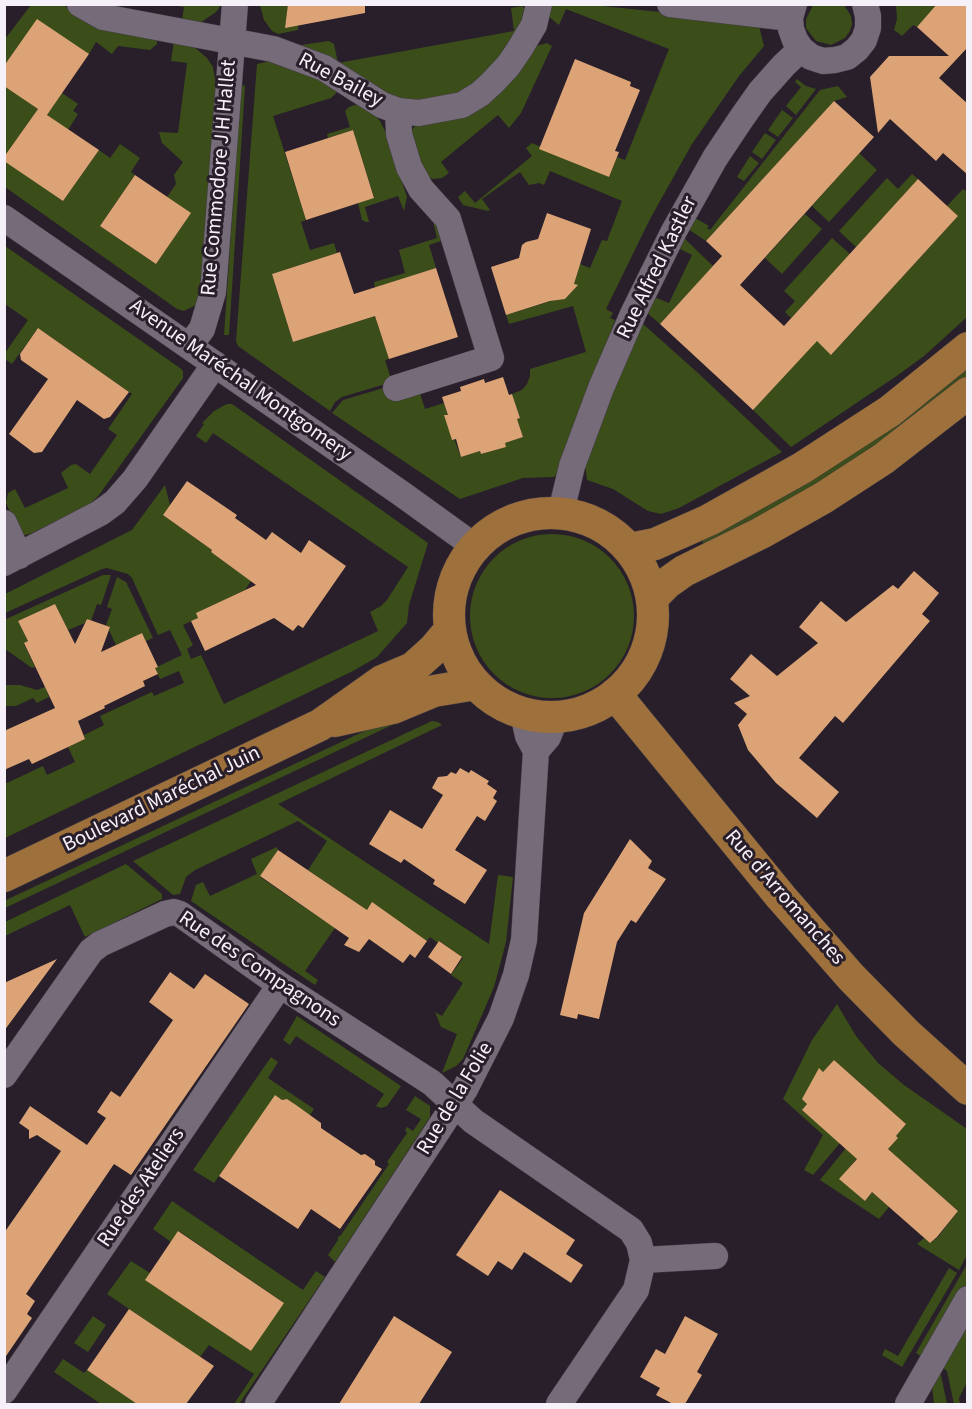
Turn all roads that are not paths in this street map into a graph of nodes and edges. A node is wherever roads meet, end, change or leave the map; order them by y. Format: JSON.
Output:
{"nodes":[{"id":1,"x":81,"y":4,"type":"edge"},
{"id":2,"x":235,"y":4,"type":"edge"},
{"id":3,"x":539,"y":4,"type":"edge"},
{"id":4,"x":670,"y":4,"type":"edge"},
{"id":5,"x":865,"y":4,"type":"edge"},
{"id":6,"x":792,"y":11,"type":"edge"},
{"id":7,"x":232,"y":40,"type":"junction"},
{"id":8,"x":801,"y":49,"type":"junction"},
{"id":9,"x":398,"y":111,"type":"junction"},
{"id":10,"x":4,"y":218,"type":"edge"},
{"id":11,"x":189,"y":346,"type":"junction"},
{"id":12,"x":968,"y":348,"type":"edge"},
{"id":13,"x":215,"y":364,"type":"junction"},
{"id":14,"x":396,"y":388,"type":"dead end"},
{"id":15,"x":968,"y":393,"type":"edge"},
{"id":16,"x":561,"y":512,"type":"junction"},
{"id":17,"x":4,"y":523,"type":"edge"},
{"id":18,"x":474,"y":546,"type":"junction"},
{"id":19,"x":630,"y":549,"type":"junction"},
{"id":20,"x":12,"y":560,"type":"edge"},
{"id":21,"x":652,"y":598,"type":"junction"},
{"id":22,"x":450,"y":630,"type":"junction"},
{"id":23,"x":476,"y":684,"type":"junction"},
{"id":24,"x":615,"y":694,"type":"junction"},
{"id":25,"x":523,"y":713,"type":"junction"},
{"id":26,"x":556,"y":717,"type":"junction"},
{"id":27,"x":320,"y":725,"type":"junction"},
{"id":28,"x":536,"y":752,"type":"junction"},
{"id":29,"x":4,"y":876,"type":"edge"},
{"id":30,"x":280,"y":985,"type":"junction"},
{"id":31,"x":4,"y":1074,"type":"edge"},
{"id":32,"x":968,"y":1089,"type":"edge"},
{"id":33,"x":455,"y":1104,"type":"junction"},
{"id":34,"x":715,"y":1256,"type":"dead end"},
{"id":35,"x":644,"y":1260,"type":"junction"},
{"id":36,"x":968,"y":1299,"type":"edge"},
{"id":37,"x":4,"y":1391,"type":"edge"},
{"id":38,"x":258,"y":1404,"type":"edge"},
{"id":39,"x":559,"y":1404,"type":"edge"},
{"id":40,"x":908,"y":1404,"type":"edge"}],
"edges":[{"from":1,"to":7,"type":"street","name":"Rue Bailey"},
{"from":2,"to":7,"type":"street","name":"Rue Commodore J H Hallet"},
{"from":3,"to":9,"type":"street","name":"Rue Bailey"},
{"from":4,"to":6,"type":"street"},
{"from":5,"to":8,"type":"street"},
{"from":6,"to":8,"type":"street"},
{"from":7,"to":9,"type":"street","name":"Rue Bailey"},
{"from":7,"to":11,"type":"street","name":"Rue Commodore J H Hallet"},
{"from":8,"to":16,"type":"street","name":"Rue Alfred Kastler"},
{"from":9,"to":14,"type":"street"},
{"from":10,"to":11,"type":"street","name":"Avenue Maréchal Montgomery"},
{"from":11,"to":13,"type":"street","name":"Avenue Maréchal Montgomery"},
{"from":12,"to":19,"type":"main road"},
{"from":13,"to":18,"type":"street","name":"Avenue Maréchal Montgomery"},
{"from":13,"to":20,"type":"street"},
{"from":15,"to":21,"type":"main road"},
{"from":16,"to":18,"type":"main road"},
{"from":16,"to":19,"type":"main road"},
{"from":17,"to":20,"type":"street"},
{"from":18,"to":22,"type":"main road"},
{"from":19,"to":21,"type":"main road"},
{"from":21,"to":24,"type":"main road"},
{"from":22,"to":23,"type":"main road"},
{"from":22,"to":27,"type":"main road","name":"Boulevard Maréchal Juin"},
{"from":23,"to":25,"type":"main road"},
{"from":23,"to":27,"type":"main road","name":"Boulevard Maréchal Juin"},
{"from":24,"to":26,"type":"main road"},
{"from":24,"to":32,"type":"main road","name":"Rue d'Arromanches"},
{"from":25,"to":26,"type":"main road"},
{"from":25,"to":28,"type":"street","name":"Rue de la Folie"},
{"from":26,"to":28,"type":"street","name":"Rue de la Folie"},
{"from":27,"to":29,"type":"main road","name":"Boulevard Maréchal Juin"},
{"from":28,"to":33,"type":"street","name":"Rue de la Folie"},
{"from":30,"to":31,"type":"street","name":"Rue des Compagnons"},
{"from":30,"to":33,"type":"street","name":"Rue des Compagnons"},
{"from":30,"to":37,"type":"street","name":"Rue des Ateliers"},
{"from":33,"to":35,"type":"street","name":"Rue des Compagnons"},
{"from":33,"to":38,"type":"street","name":"Rue de la Folie"},
{"from":34,"to":35,"type":"street"},
{"from":35,"to":39,"type":"street"},
{"from":36,"to":40,"type":"street"}]}
